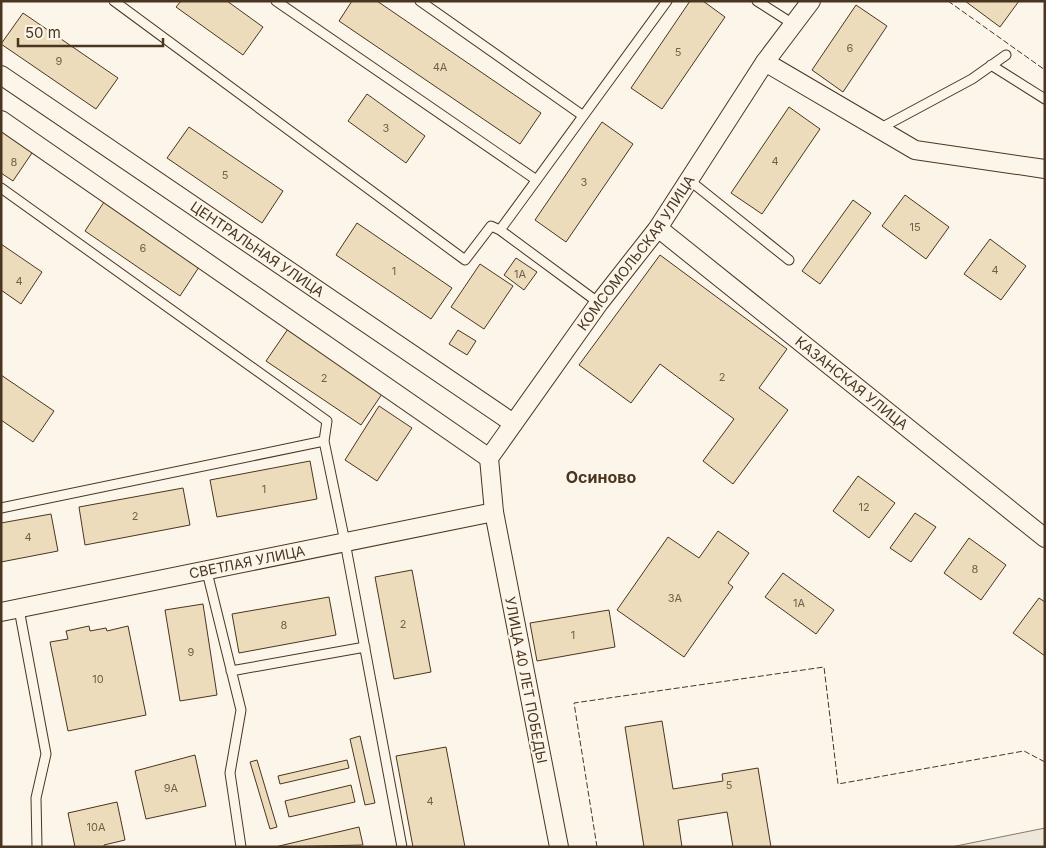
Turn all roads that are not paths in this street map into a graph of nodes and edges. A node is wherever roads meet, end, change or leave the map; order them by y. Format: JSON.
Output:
{"nodes":[{"id":1,"x":114,"y":1,"type":"edge"},
{"id":2,"x":276,"y":1,"type":"edge"},
{"id":3,"x":420,"y":1,"type":"edge"},
{"id":4,"x":667,"y":1,"type":"edge"},
{"id":5,"x":757,"y":1,"type":"edge"},
{"id":6,"x":811,"y":1,"type":"edge"},
{"id":7,"x":793,"y":24,"type":"junction"},
{"id":8,"x":1006,"y":55,"type":"dead end"},
{"id":9,"x":765,"y":62,"type":"junction"},
{"id":10,"x":991,"y":65,"type":"junction"},
{"id":11,"x":1,"y":75,"type":"edge"},
{"id":12,"x":1045,"y":99,"type":"edge"},
{"id":13,"x":582,"y":115,"type":"junction"},
{"id":14,"x":1,"y":120,"type":"edge"},
{"id":15,"x":879,"y":129,"type":"junction"},
{"id":16,"x":1045,"y":169,"type":"edge"},
{"id":17,"x":535,"y":179,"type":"junction"},
{"id":18,"x":689,"y":180,"type":"junction"},
{"id":19,"x":1,"y":188,"type":"edge"},
{"id":20,"x":658,"y":228,"type":"junction"},
{"id":21,"x":500,"y":230,"type":"junction"},
{"id":22,"x":789,"y":260,"type":"dead end"},
{"id":23,"x":599,"y":303,"type":"junction"},
{"id":24,"x":512,"y":423,"type":"junction"},
{"id":25,"x":324,"y":441,"type":"junction"},
{"id":26,"x":489,"y":458,"type":"junction"},
{"id":27,"x":1,"y":508,"type":"edge"},
{"id":28,"x":494,"y":512,"type":"junction"},
{"id":29,"x":1045,"y":538,"type":"edge"},
{"id":30,"x":346,"y":542,"type":"junction"},
{"id":31,"x":206,"y":572,"type":"junction"},
{"id":32,"x":19,"y":608,"type":"junction"},
{"id":33,"x":1,"y":612,"type":"edge"},
{"id":34,"x":365,"y":647,"type":"junction"},
{"id":35,"x":232,"y":671,"type":"junction"},
{"id":36,"x":37,"y":847,"type":"edge"},
{"id":37,"x":242,"y":847,"type":"edge"},
{"id":38,"x":402,"y":847,"type":"edge"},
{"id":39,"x":558,"y":847,"type":"edge"}],
"edges":[{"from":1,"to":21,"type":"lane"},
{"from":2,"to":17,"type":"lane"},
{"from":3,"to":13,"type":"lane"},
{"from":4,"to":13,"type":"lane"},
{"from":5,"to":7,"type":"lane"},
{"from":6,"to":7,"type":"street","name":"КОМСОМОЛЬСКАЯ УЛИЦА"},
{"from":7,"to":9,"type":"street","name":"КОМСОМОЛЬСКАЯ УЛИЦА"},
{"from":8,"to":10,"type":"lane"},
{"from":9,"to":15,"type":"street"},
{"from":9,"to":18,"type":"street","name":"КОМСОМОЛЬСКАЯ УЛИЦА"},
{"from":10,"to":12,"type":"lane"},
{"from":10,"to":15,"type":"lane"},
{"from":11,"to":24,"type":"street","name":"ЦЕНТРАЛЬНАЯ УЛИЦА"},
{"from":13,"to":17,"type":"lane"},
{"from":14,"to":26,"type":"street"},
{"from":15,"to":16,"type":"street"},
{"from":17,"to":21,"type":"lane"},
{"from":18,"to":20,"type":"street","name":"КОМСОМОЛЬСКАЯ УЛИЦА"},
{"from":18,"to":22,"type":"lane"},
{"from":19,"to":25,"type":"lane"},
{"from":20,"to":23,"type":"street","name":"КОМСОМОЛЬСКАЯ УЛИЦА"},
{"from":20,"to":29,"type":"street","name":"КАЗАНСКАЯ УЛИЦА"},
{"from":21,"to":23,"type":"lane"},
{"from":23,"to":24,"type":"street","name":"КОМСОМОЛЬСКАЯ УЛИЦА"},
{"from":24,"to":26,"type":"street","name":"КОМСОМОЛЬСКАЯ УЛИЦА"},
{"from":25,"to":27,"type":"lane"},
{"from":25,"to":30,"type":"lane"},
{"from":26,"to":28,"type":"street"},
{"from":28,"to":30,"type":"street","name":"СВЕТЛАЯ УЛИЦА"},
{"from":28,"to":39,"type":"street","name":"УЛИЦА 40 ЛЕТ ПОБЕДЫ"},
{"from":30,"to":31,"type":"street","name":"СВЕТЛАЯ УЛИЦА"},
{"from":30,"to":34,"type":"lane"},
{"from":31,"to":32,"type":"street","name":"СВЕТЛАЯ УЛИЦА"},
{"from":31,"to":35,"type":"lane"},
{"from":32,"to":33,"type":"street","name":"СВЕТЛАЯ УЛИЦА"},
{"from":32,"to":36,"type":"lane"},
{"from":34,"to":35,"type":"lane"},
{"from":34,"to":38,"type":"lane"},
{"from":35,"to":37,"type":"lane"}]}
